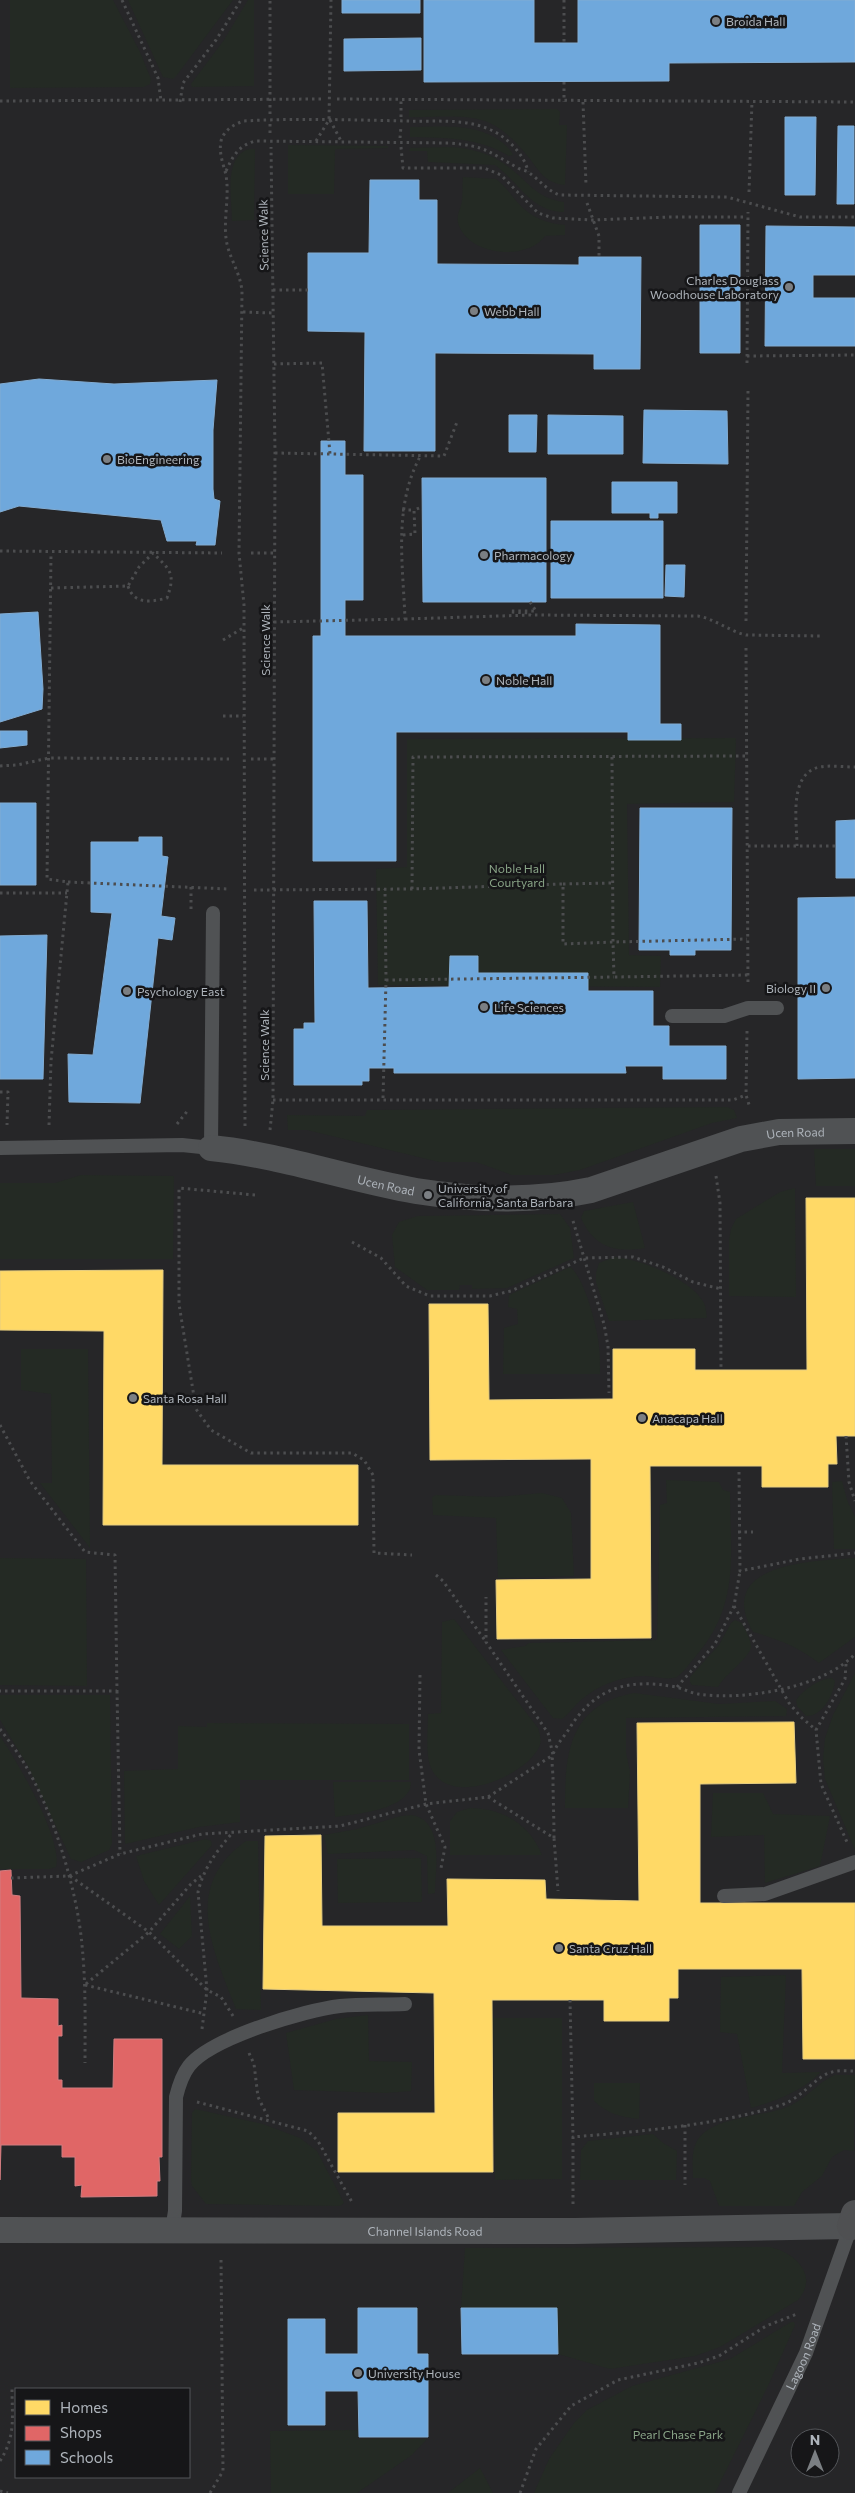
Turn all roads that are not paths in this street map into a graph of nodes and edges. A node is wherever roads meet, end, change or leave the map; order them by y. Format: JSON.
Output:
{"nodes":[{"id":1,"x":213,"y":913,"type":"dead end"},
{"id":2,"x":777,"y":1008,"type":"dead end"},
{"id":3,"x":672,"y":1016,"type":"dead end"},
{"id":4,"x":855,"y":1131,"type":"edge"},
{"id":5,"x":0,"y":1148,"type":"edge"},
{"id":6,"x":211,"y":1148,"type":"junction"},
{"id":7,"x":855,"y":1862,"type":"edge"},
{"id":8,"x":724,"y":1896,"type":"dead end"},
{"id":9,"x":405,"y":2004,"type":"dead end"},
{"id":10,"x":853,"y":2220,"type":"edge"},
{"id":11,"x":0,"y":2230,"type":"edge"},
{"id":12,"x":172,"y":2230,"type":"junction"},
{"id":13,"x":739,"y":2493,"type":"edge"}],
"edges":[{"from":1,"to":6,"type":"lane"},
{"from":2,"to":3,"type":"lane"},
{"from":4,"to":6,"type":"street","name":"Ucen Road"},
{"from":5,"to":6,"type":"lane","name":"Ucen Road"},
{"from":7,"to":8,"type":"lane"},
{"from":9,"to":12,"type":"lane"},
{"from":10,"to":12,"type":"street","name":"Channel Islands Road"},
{"from":10,"to":13,"type":"lane","name":"Lagoon Road"},
{"from":11,"to":12,"type":"street","name":"Channel Islands Road"}]}
